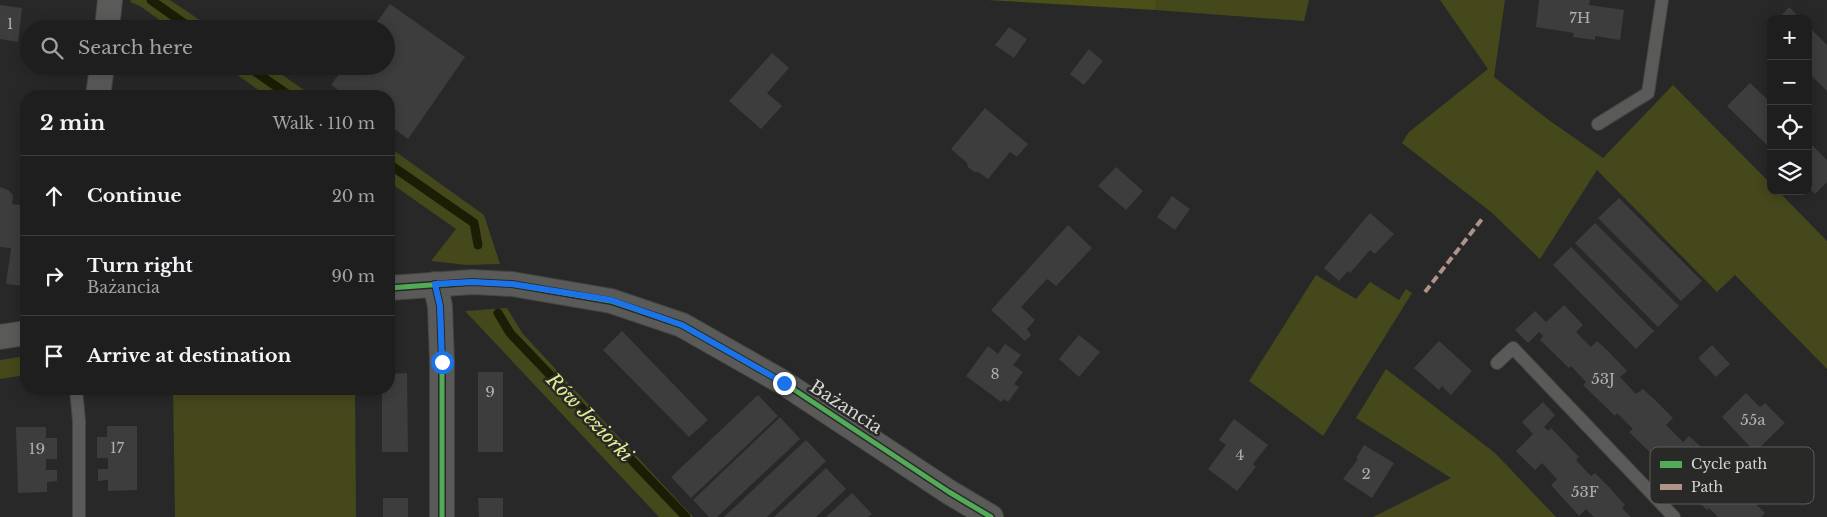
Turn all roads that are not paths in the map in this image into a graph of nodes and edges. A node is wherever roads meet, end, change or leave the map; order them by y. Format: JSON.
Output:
{"nodes":[{"id":1,"x":110,"y":0,"type":"edge"},
{"id":2,"x":1662,"y":0,"type":"edge"},
{"id":3,"x":107,"y":20,"type":"edge"},
{"id":4,"x":101,"y":75,"type":"edge"},
{"id":5,"x":99,"y":90,"type":"edge"},
{"id":6,"x":1598,"y":124,"type":"dead end"},
{"id":7,"x":435,"y":284,"type":"junction"},
{"id":8,"x":395,"y":287,"type":"edge"},
{"id":9,"x":20,"y":334,"type":"edge"},
{"id":10,"x":0,"y":337,"type":"edge"},
{"id":11,"x":1497,"y":363,"type":"dead end"},
{"id":12,"x":77,"y":395,"type":"edge"},
{"id":13,"x":1650,"y":492,"type":"edge"},
{"id":14,"x":1662,"y":504,"type":"edge"},
{"id":15,"x":79,"y":517,"type":"edge"},
{"id":16,"x":442,"y":517,"type":"edge"},
{"id":17,"x":991,"y":517,"type":"edge"},
{"id":18,"x":1674,"y":517,"type":"edge"}],
"edges":[{"from":1,"to":3,"type":"street"},
{"from":2,"to":6,"type":"lane"},
{"from":4,"to":5,"type":"street"},
{"from":7,"to":8,"type":"street","name":"Bażancia"},
{"from":7,"to":16,"type":"street"},
{"from":7,"to":17,"type":"street","name":"Bażancia"},
{"from":9,"to":10,"type":"street"},
{"from":11,"to":13,"type":"lane"},
{"from":12,"to":15,"type":"lane"},
{"from":14,"to":18,"type":"lane"}]}
